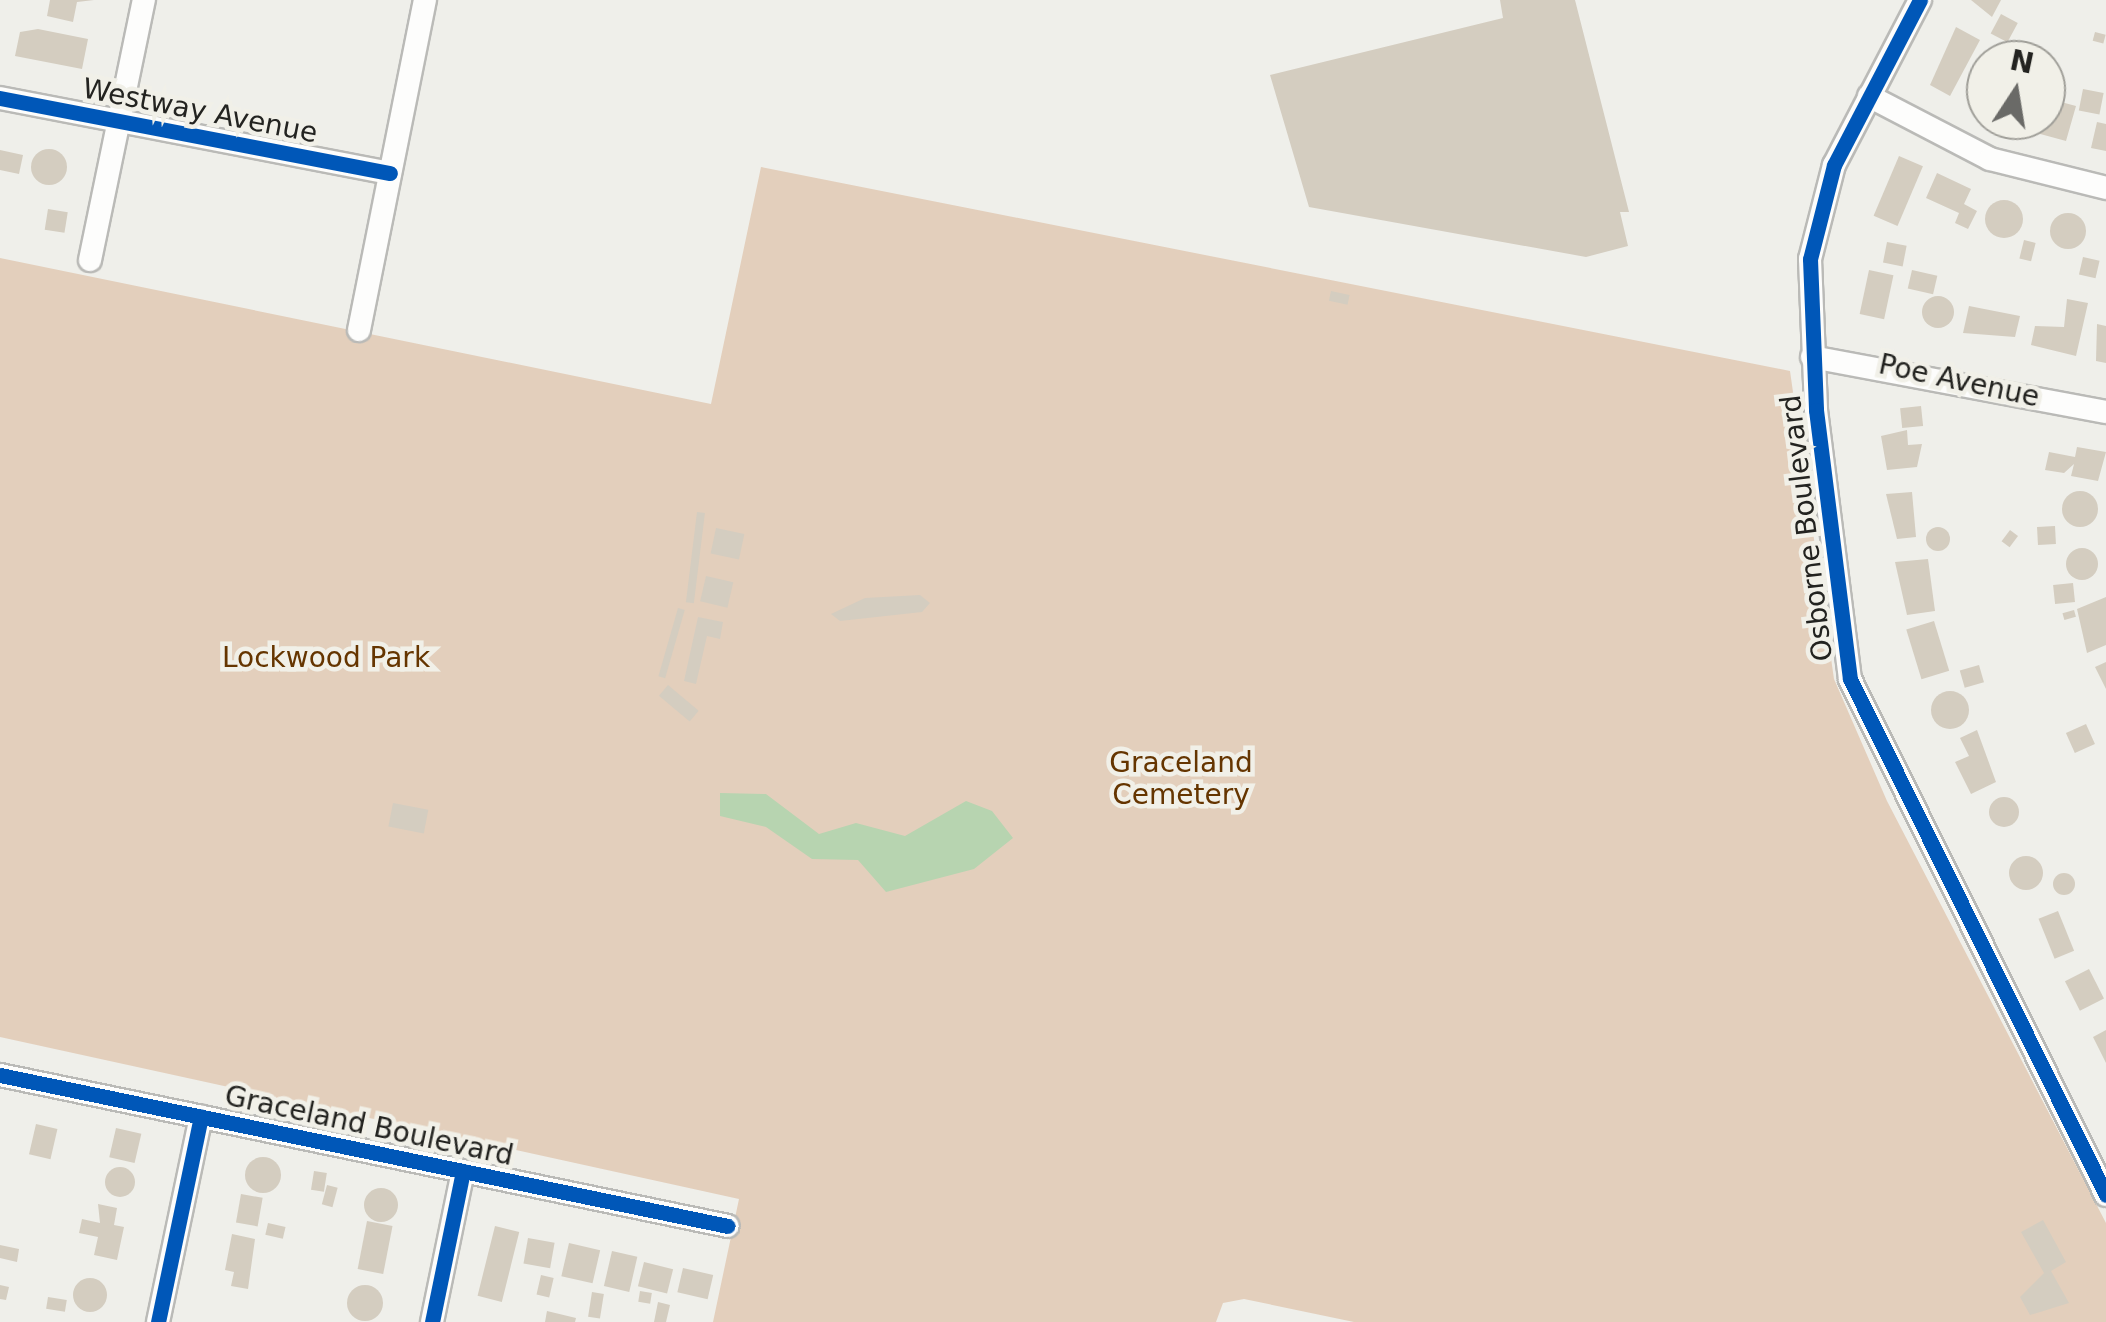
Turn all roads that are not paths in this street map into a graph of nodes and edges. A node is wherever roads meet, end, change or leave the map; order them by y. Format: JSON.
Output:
{"nodes":[{"id":1,"x":144,"y":0,"type":"edge"},
{"id":2,"x":424,"y":0,"type":"edge"},
{"id":3,"x":1920,"y":0,"type":"edge"},
{"id":4,"x":1868,"y":96,"type":"junction"},
{"id":5,"x":0,"y":98,"type":"edge"},
{"id":6,"x":119,"y":122,"type":"junction"},
{"id":7,"x":390,"y":173,"type":"junction"},
{"id":8,"x":2106,"y":188,"type":"edge"},
{"id":9,"x":90,"y":260,"type":"dead end"},
{"id":10,"x":360,"y":330,"type":"dead end"},
{"id":11,"x":1812,"y":357,"type":"junction"},
{"id":12,"x":2106,"y":412,"type":"edge"},
{"id":13,"x":0,"y":1075,"type":"edge"},
{"id":14,"x":200,"y":1116,"type":"junction"},
{"id":15,"x":463,"y":1171,"type":"junction"},
{"id":16,"x":2106,"y":1194,"type":"edge"},
{"id":17,"x":728,"y":1226,"type":"dead end"},
{"id":18,"x":158,"y":1322,"type":"edge"},
{"id":19,"x":432,"y":1322,"type":"edge"}],
"edges":[{"from":1,"to":6,"type":"street"},
{"from":2,"to":7,"type":"street"},
{"from":3,"to":4,"type":"street","name":"Osborne Boulevard"},
{"from":4,"to":8,"type":"street"},
{"from":4,"to":11,"type":"street","name":"Osborne Boulevard"},
{"from":5,"to":6,"type":"street","name":"Westway Avenue"},
{"from":6,"to":7,"type":"street","name":"Westway Avenue"},
{"from":6,"to":9,"type":"street"},
{"from":7,"to":10,"type":"street"},
{"from":11,"to":12,"type":"street","name":"Poe Avenue"},
{"from":11,"to":16,"type":"street","name":"Osborne Boulevard"},
{"from":13,"to":14,"type":"street","name":"Graceland Boulevard"},
{"from":14,"to":15,"type":"street","name":"Graceland Boulevard"},
{"from":14,"to":18,"type":"street"},
{"from":15,"to":17,"type":"street","name":"Graceland Boulevard"},
{"from":15,"to":19,"type":"street"}]}
